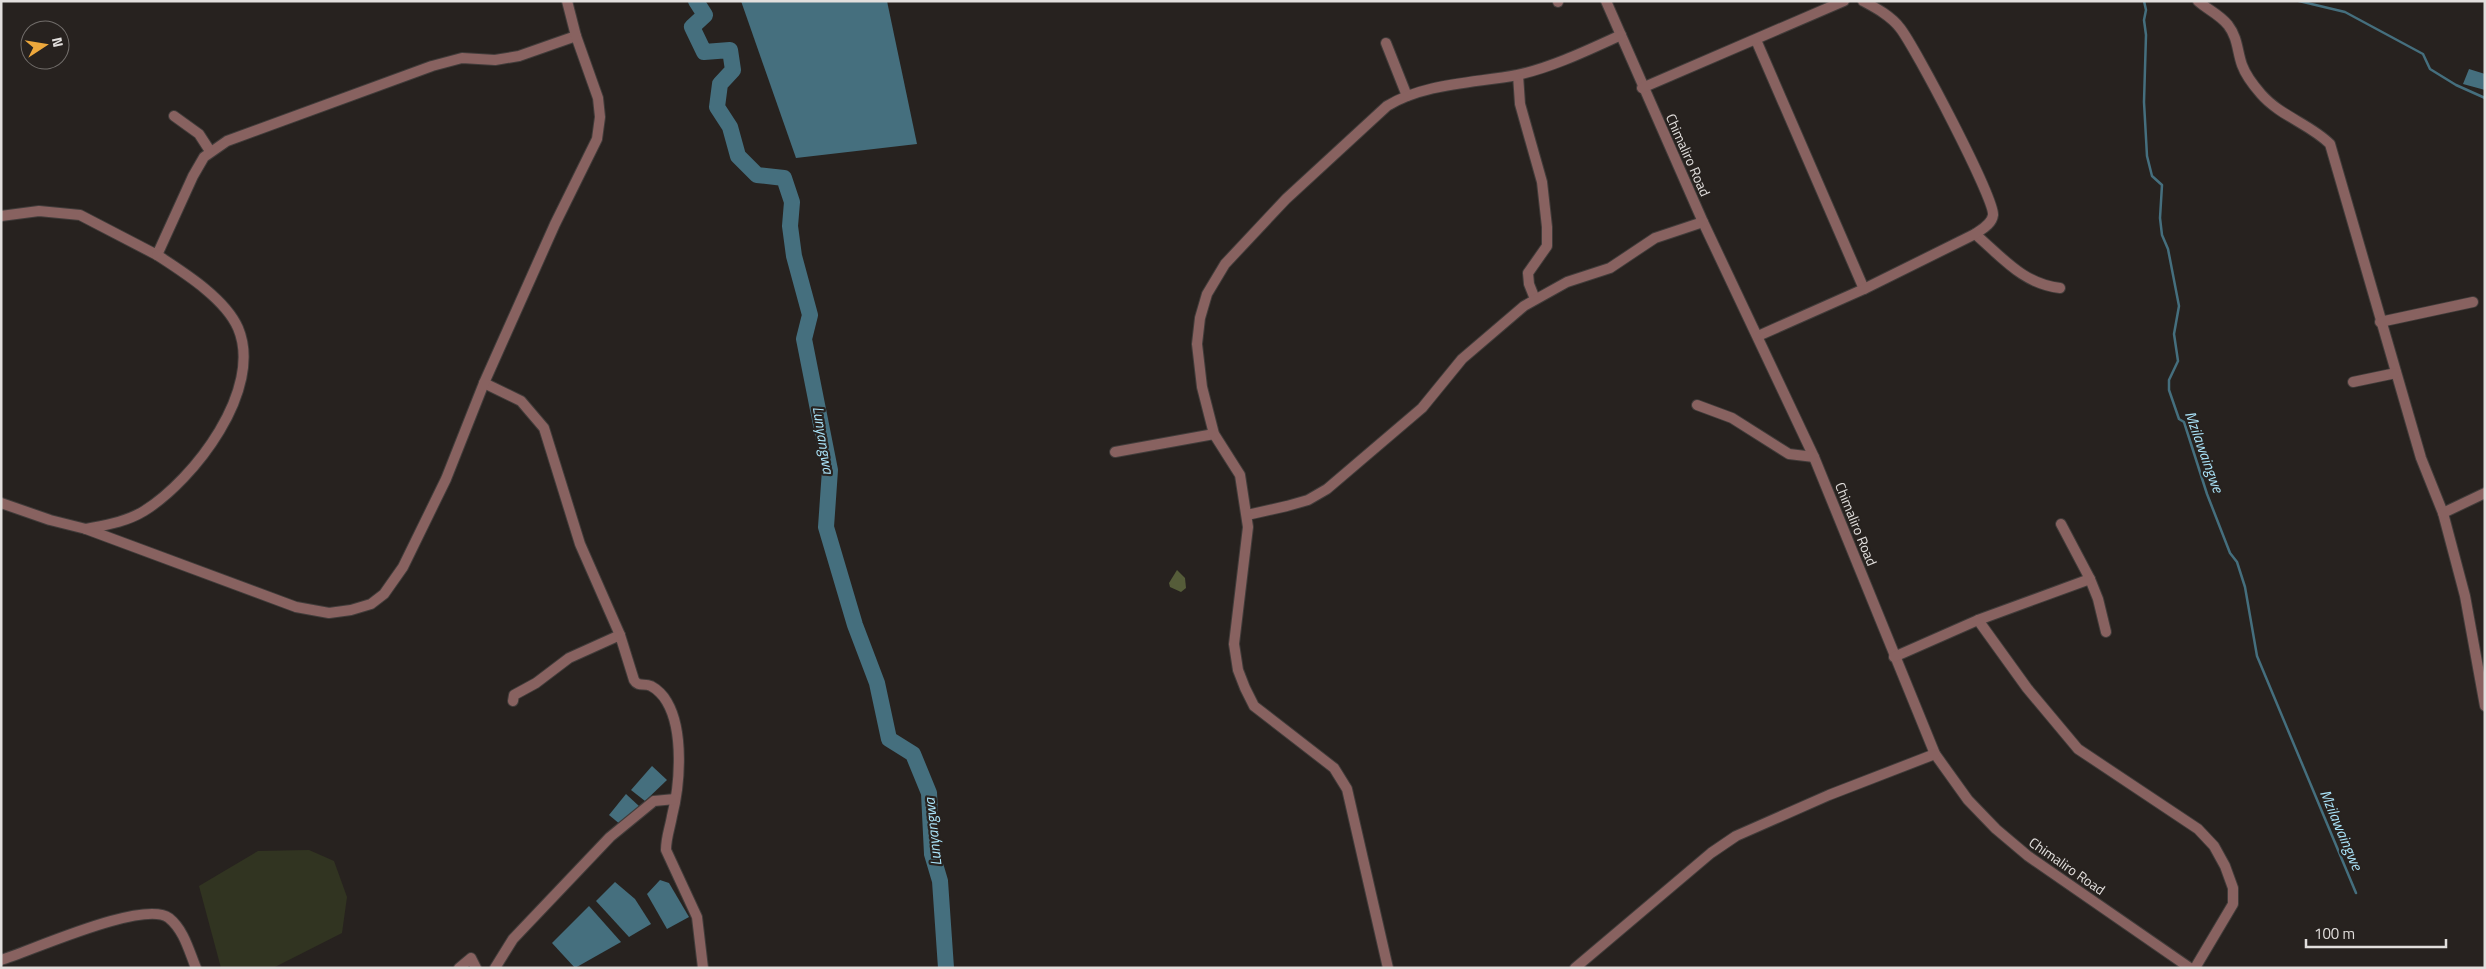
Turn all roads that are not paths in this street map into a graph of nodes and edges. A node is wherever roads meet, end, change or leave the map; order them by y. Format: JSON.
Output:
{"nodes":[{"id":1,"x":567,"y":1,"type":"edge"},
{"id":2,"x":1606,"y":1,"type":"edge"},
{"id":3,"x":1844,"y":1,"type":"edge"},
{"id":4,"x":1863,"y":1,"type":"edge"},
{"id":5,"x":2198,"y":1,"type":"edge"},
{"id":6,"x":1621,"y":35,"type":"junction"},
{"id":7,"x":576,"y":36,"type":"junction"},
{"id":8,"x":1756,"y":40,"type":"junction"},
{"id":9,"x":1386,"y":43,"type":"dead end"},
{"id":10,"x":1518,"y":75,"type":"junction"},
{"id":11,"x":1642,"y":88,"type":"junction"},
{"id":12,"x":1407,"y":96,"type":"junction"},
{"id":13,"x":174,"y":116,"type":"dead end"},
{"id":14,"x":210,"y":151,"type":"junction"},
{"id":15,"x":1,"y":216,"type":"edge"},
{"id":16,"x":1703,"y":222,"type":"junction"},
{"id":17,"x":1975,"y":234,"type":"junction"},
{"id":18,"x":157,"y":255,"type":"junction"},
{"id":19,"x":2060,"y":288,"type":"dead end"},
{"id":20,"x":1864,"y":289,"type":"junction"},
{"id":21,"x":1535,"y":299,"type":"junction"},
{"id":22,"x":2472,"y":302,"type":"dead end"},
{"id":23,"x":2380,"y":322,"type":"junction"},
{"id":24,"x":1758,"y":336,"type":"junction"},
{"id":25,"x":2396,"y":373,"type":"junction"},
{"id":26,"x":2353,"y":382,"type":"dead end"},
{"id":27,"x":484,"y":383,"type":"junction"},
{"id":28,"x":1697,"y":405,"type":"dead end"},
{"id":29,"x":1214,"y":434,"type":"junction"},
{"id":30,"x":1115,"y":452,"type":"dead end"},
{"id":31,"x":1814,"y":457,"type":"junction"},
{"id":32,"x":2485,"y":493,"type":"edge"},
{"id":33,"x":1,"y":503,"type":"edge"},
{"id":34,"x":2443,"y":513,"type":"junction"},
{"id":35,"x":1247,"y":514,"type":"junction"},
{"id":36,"x":2061,"y":524,"type":"dead end"},
{"id":37,"x":86,"y":529,"type":"junction"},
{"id":38,"x":2090,"y":579,"type":"junction"},
{"id":39,"x":1978,"y":620,"type":"junction"},
{"id":40,"x":2106,"y":632,"type":"dead end"},
{"id":41,"x":620,"y":635,"type":"junction"},
{"id":42,"x":1894,"y":657,"type":"junction"},
{"id":43,"x":2484,"y":699,"type":"edge"},
{"id":44,"x":512,"y":701,"type":"dead end"},
{"id":45,"x":1935,"y":754,"type":"junction"},
{"id":46,"x":675,"y":799,"type":"junction"},
{"id":47,"x":1,"y":960,"type":"edge"},
{"id":48,"x":196,"y":968,"type":"edge"},
{"id":49,"x":459,"y":968,"type":"edge"},
{"id":50,"x":476,"y":968,"type":"edge"},
{"id":51,"x":495,"y":968,"type":"edge"},
{"id":52,"x":703,"y":968,"type":"edge"},
{"id":53,"x":1388,"y":968,"type":"edge"},
{"id":54,"x":1575,"y":968,"type":"edge"},
{"id":55,"x":2190,"y":968,"type":"edge"},
{"id":56,"x":2195,"y":968,"type":"edge"}],
"edges":[{"from":1,"to":7,"type":"street"},
{"from":2,"to":6,"type":"street","name":"Chimaliro Road"},
{"from":3,"to":8,"type":"street"},
{"from":4,"to":17,"type":"street"},
{"from":5,"to":23,"type":"street"},
{"from":6,"to":10,"type":"street"},
{"from":6,"to":11,"type":"street","name":"Chimaliro Road"},
{"from":7,"to":14,"type":"street"},
{"from":7,"to":27,"type":"street"},
{"from":8,"to":11,"type":"street"},
{"from":8,"to":20,"type":"street"},
{"from":9,"to":12,"type":"street"},
{"from":10,"to":12,"type":"street"},
{"from":10,"to":21,"type":"street"},
{"from":11,"to":16,"type":"street","name":"Chimaliro Road"},
{"from":12,"to":29,"type":"street"},
{"from":13,"to":14,"type":"street"},
{"from":14,"to":18,"type":"street"},
{"from":15,"to":18,"type":"street"},
{"from":16,"to":21,"type":"street"},
{"from":16,"to":24,"type":"street","name":"Chimaliro Road"},
{"from":17,"to":19,"type":"street"},
{"from":17,"to":20,"type":"street"},
{"from":18,"to":37,"type":"street"},
{"from":20,"to":24,"type":"street"},
{"from":21,"to":35,"type":"street"},
{"from":22,"to":23,"type":"street"},
{"from":23,"to":25,"type":"street"},
{"from":24,"to":31,"type":"street","name":"Chimaliro Road"},
{"from":25,"to":26,"type":"street"},
{"from":25,"to":34,"type":"street"},
{"from":27,"to":37,"type":"street"},
{"from":27,"to":41,"type":"street"},
{"from":28,"to":31,"type":"street"},
{"from":29,"to":30,"type":"street"},
{"from":29,"to":35,"type":"street"},
{"from":31,"to":42,"type":"street","name":"Chimaliro Road"},
{"from":32,"to":34,"type":"street"},
{"from":33,"to":37,"type":"street"},
{"from":34,"to":43,"type":"street"},
{"from":35,"to":53,"type":"street"},
{"from":36,"to":38,"type":"street"},
{"from":38,"to":39,"type":"street"},
{"from":38,"to":40,"type":"street"},
{"from":39,"to":42,"type":"street"},
{"from":39,"to":56,"type":"street"},
{"from":41,"to":44,"type":"street"},
{"from":41,"to":46,"type":"street"},
{"from":42,"to":45,"type":"street","name":"Chimaliro Road"},
{"from":45,"to":54,"type":"street"},
{"from":45,"to":55,"type":"street","name":"Chimaliro Road"},
{"from":46,"to":51,"type":"street"},
{"from":46,"to":52,"type":"street"},
{"from":47,"to":48,"type":"street"},
{"from":49,"to":50,"type":"street"}]}
